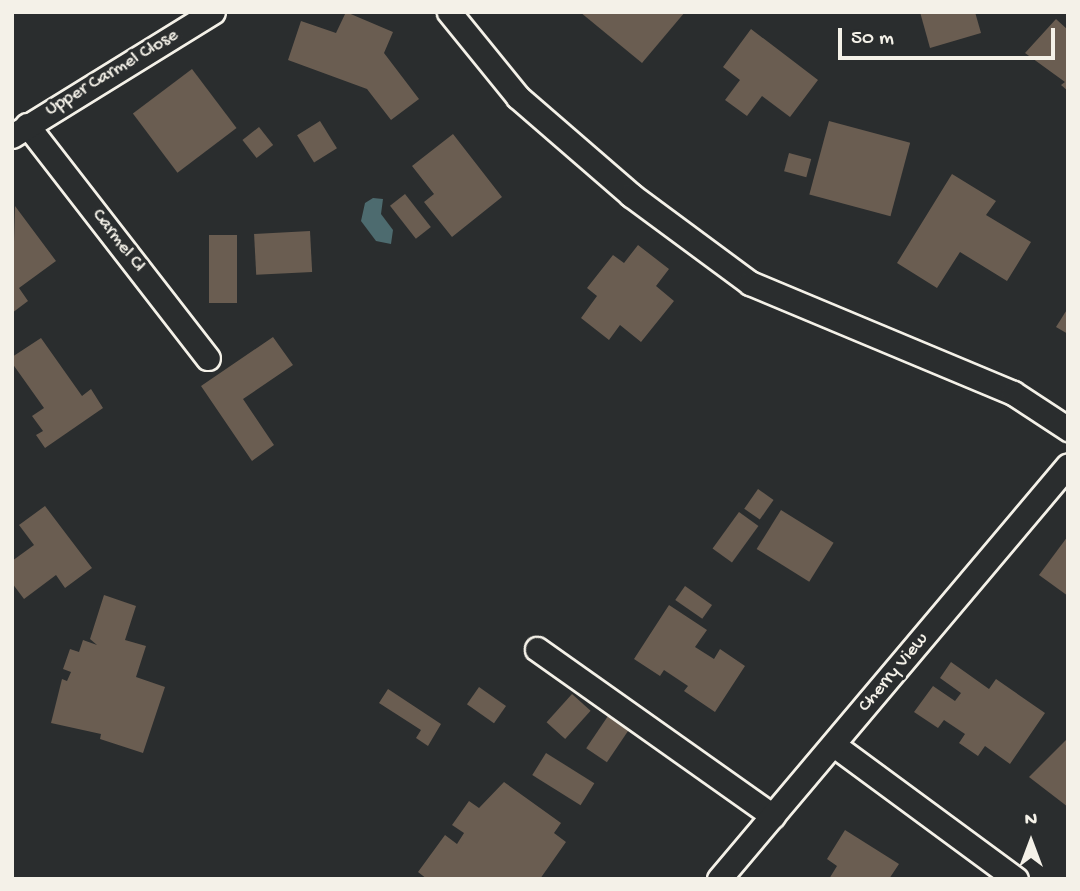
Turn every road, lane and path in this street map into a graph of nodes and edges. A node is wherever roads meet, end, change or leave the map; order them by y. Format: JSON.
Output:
{"nodes":[{"id":1,"x":213,"y":12,"type":"edge"},
{"id":2,"x":449,"y":12,"type":"edge"},
{"id":3,"x":20,"y":130,"type":"edge"},
{"id":4,"x":208,"y":358,"type":"dead end"},
{"id":5,"x":1068,"y":429,"type":"edge"},
{"id":6,"x":1068,"y":465,"type":"edge"},
{"id":7,"x":537,"y":649,"type":"dead end"},
{"id":8,"x":834,"y":745,"type":"junction"},
{"id":9,"x":773,"y":816,"type":"junction"},
{"id":10,"x":719,"y":879,"type":"edge"},
{"id":11,"x":1016,"y":879,"type":"edge"}],
"edges":[{"from":1,"to":3,"type":"street","name":"Upper Carmel Close"},
{"from":2,"to":5,"type":"street"},
{"from":3,"to":4,"type":"street","name":"Carmel Cl"},
{"from":6,"to":8,"type":"street","name":"Cherry View"},
{"from":7,"to":9,"type":"street"},
{"from":8,"to":9,"type":"street","name":"Cherry View"},
{"from":8,"to":11,"type":"street"},
{"from":9,"to":10,"type":"street","name":"Cherry View"}]}
